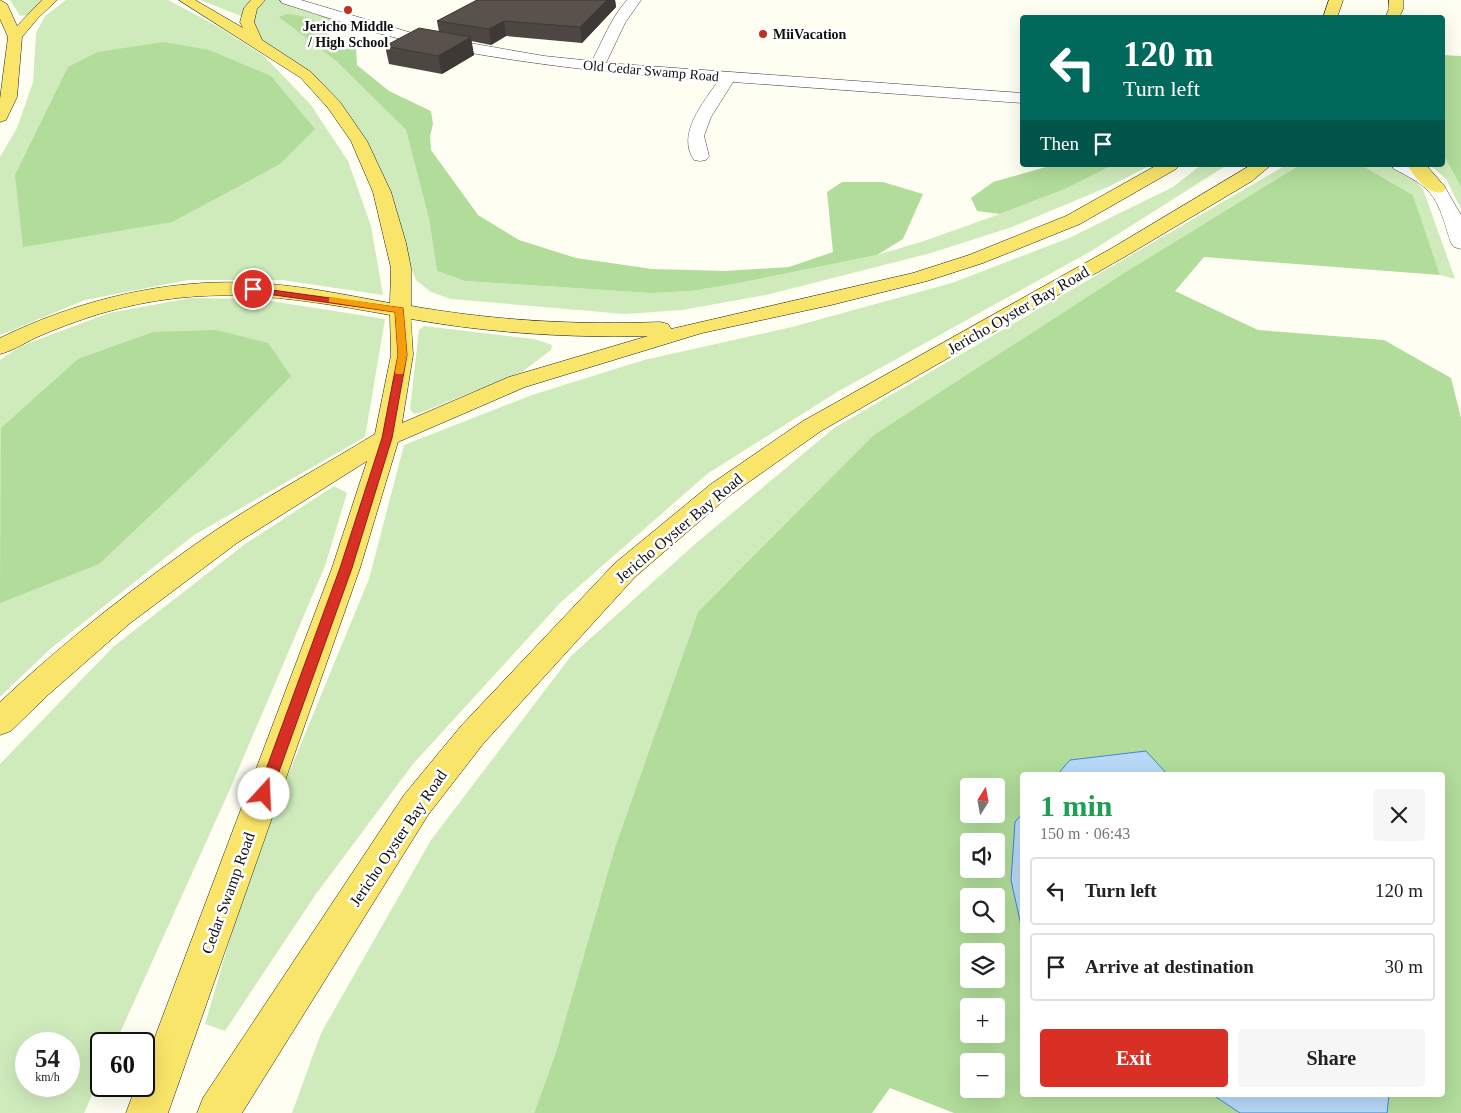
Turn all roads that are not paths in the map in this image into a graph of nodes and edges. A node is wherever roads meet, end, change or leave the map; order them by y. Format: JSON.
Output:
{"nodes":[{"id":1,"x":50,"y":0,"type":"edge"},
{"id":2,"x":186,"y":0,"type":"edge"},
{"id":3,"x":258,"y":0,"type":"edge"},
{"id":4,"x":287,"y":0,"type":"edge"},
{"id":5,"x":634,"y":0,"type":"edge"},
{"id":6,"x":1336,"y":0,"type":"edge"},
{"id":7,"x":1396,"y":0,"type":"edge"},
{"id":8,"x":0,"y":4,"type":"edge"},
{"id":9,"x":1331,"y":15,"type":"edge"},
{"id":10,"x":1393,"y":15,"type":"edge"},
{"id":11,"x":15,"y":37,"type":"junction"},
{"id":12,"x":256,"y":42,"type":"junction"},
{"id":13,"x":597,"y":66,"type":"junction"},
{"id":14,"x":728,"y":78,"type":"junction"},
{"id":15,"x":1020,"y":98,"type":"edge"},
{"id":16,"x":0,"y":117,"type":"edge"},
{"id":17,"x":700,"y":156,"type":"dead end"},
{"id":18,"x":1166,"y":167,"type":"edge"},
{"id":19,"x":1259,"y":167,"type":"edge"},
{"id":20,"x":1404,"y":167,"type":"edge"},
{"id":21,"x":1418,"y":167,"type":"edge"},
{"id":22,"x":1437,"y":188,"type":"junction"},
{"id":23,"x":1461,"y":243,"type":"edge"},
{"id":24,"x":400,"y":310,"type":"junction"},
{"id":25,"x":697,"y":328,"type":"junction"},
{"id":26,"x":0,"y":347,"type":"edge"},
{"id":27,"x":387,"y":438,"type":"junction"},
{"id":28,"x":0,"y":722,"type":"edge"},
{"id":29,"x":147,"y":1113,"type":"edge"},
{"id":30,"x":218,"y":1113,"type":"edge"}],
"edges":[{"from":1,"to":11,"type":"main road"},
{"from":2,"to":12,"type":"main road","name":"Cedar Swamp Road"},
{"from":3,"to":12,"type":"main road"},
{"from":4,"to":13,"type":"street","name":"Old Cedar Swamp Road"},
{"from":5,"to":13,"type":"street"},
{"from":6,"to":9,"type":"main road"},
{"from":7,"to":10,"type":"main road"},
{"from":8,"to":11,"type":"main road"},
{"from":11,"to":16,"type":"main road"},
{"from":12,"to":24,"type":"main road","name":"Cedar Swamp Road"},
{"from":13,"to":14,"type":"street","name":"Old Cedar Swamp Road"},
{"from":14,"to":15,"type":"street","name":"Old Cedar Swamp Road"},
{"from":14,"to":17,"type":"street"},
{"from":18,"to":25,"type":"main road"},
{"from":19,"to":30,"type":"main road","name":"Jericho Oyster Bay Road"},
{"from":20,"to":22,"type":"street"},
{"from":21,"to":22,"type":"main road"},
{"from":22,"to":23,"type":"street"},
{"from":24,"to":25,"type":"main road"},
{"from":24,"to":26,"type":"main road"},
{"from":24,"to":27,"type":"main road","name":"Cedar Swamp Road"},
{"from":25,"to":27,"type":"main road"},
{"from":27,"to":28,"type":"main road"},
{"from":27,"to":29,"type":"main road","name":"Cedar Swamp Road"}]}
